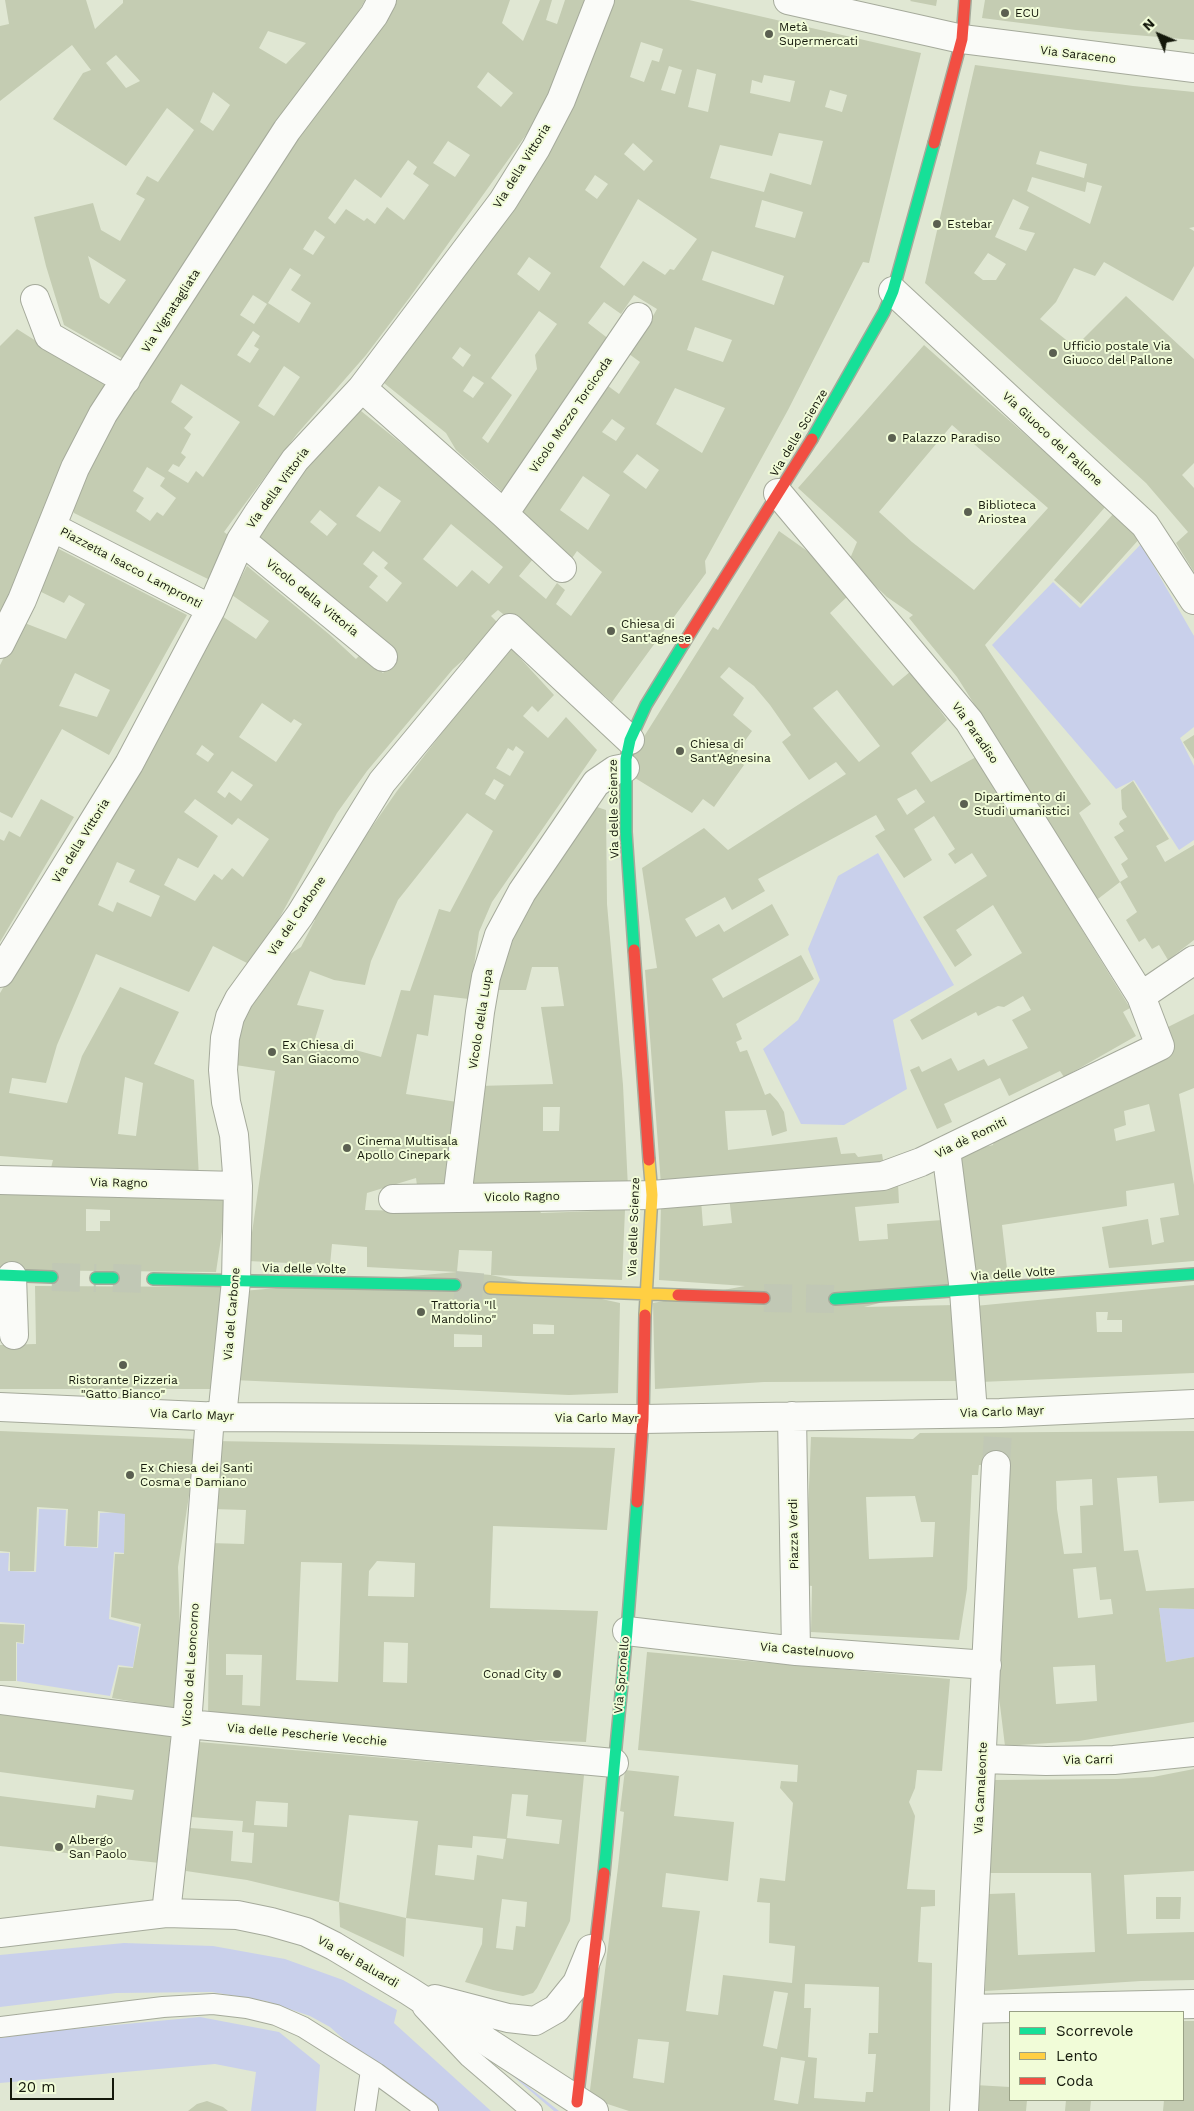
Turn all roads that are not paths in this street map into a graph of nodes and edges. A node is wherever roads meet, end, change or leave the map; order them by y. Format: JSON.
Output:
{"nodes":[{"id":1,"x":382,"y":0,"type":"edge"},
{"id":2,"x":600,"y":0,"type":"edge"},
{"id":3,"x":788,"y":0,"type":"edge"},
{"id":4,"x":965,"y":0,"type":"edge"},
{"id":5,"x":962,"y":39,"type":"junction"},
{"id":6,"x":1194,"y":68,"type":"edge"},
{"id":7,"x":893,"y":291,"type":"junction"},
{"id":8,"x":35,"y":299,"type":"dead end"},
{"id":9,"x":638,"y":317,"type":"dead end"},
{"id":10,"x":126,"y":380,"type":"junction"},
{"id":11,"x":362,"y":388,"type":"junction"},
{"id":12,"x":778,"y":493,"type":"junction"},
{"id":13,"x":504,"y":514,"type":"junction"},
{"id":14,"x":52,"y":527,"type":"junction"},
{"id":15,"x":241,"y":540,"type":"junction"},
{"id":16,"x":562,"y":568,"type":"dead end"},
{"id":17,"x":1194,"y":600,"type":"edge"},
{"id":18,"x":210,"y":609,"type":"junction"},
{"id":19,"x":0,"y":644,"type":"edge"},
{"id":20,"x":383,"y":657,"type":"dead end"},
{"id":21,"x":630,"y":740,"type":"junction"},
{"id":22,"x":625,"y":768,"type":"junction"},
{"id":23,"x":1194,"y":960,"type":"edge"},
{"id":24,"x":0,"y":973,"type":"edge"},
{"id":25,"x":1141,"y":996,"type":"junction"},
{"id":26,"x":946,"y":1150,"type":"junction"},
{"id":27,"x":0,"y":1180,"type":"edge"},
{"id":28,"x":238,"y":1186,"type":"junction"},
{"id":29,"x":652,"y":1195,"type":"junction"},
{"id":30,"x":457,"y":1198,"type":"junction"},
{"id":31,"x":393,"y":1199,"type":"dead end"},
{"id":32,"x":1194,"y":1274,"type":"edge"},
{"id":33,"x":6,"y":1275,"type":"edge"},
{"id":34,"x":52,"y":1277,"type":"tunnel mouth"},
{"id":35,"x":96,"y":1278,"type":"tunnel mouth"},
{"id":36,"x":113,"y":1278,"type":"tunnel mouth"},
{"id":37,"x":153,"y":1279,"type":"tunnel mouth"},
{"id":38,"x":236,"y":1281,"type":"junction"},
{"id":39,"x":455,"y":1286,"type":"tunnel mouth"},
{"id":40,"x":490,"y":1288,"type":"tunnel mouth"},
{"id":41,"x":964,"y":1291,"type":"junction"},
{"id":42,"x":646,"y":1292,"type":"junction"},
{"id":43,"x":764,"y":1298,"type":"tunnel mouth"},
{"id":44,"x":835,"y":1299,"type":"tunnel mouth"},
{"id":45,"x":14,"y":1335,"type":"dead end"},
{"id":46,"x":1194,"y":1404,"type":"edge"},
{"id":47,"x":0,"y":1407,"type":"edge"},
{"id":48,"x":973,"y":1413,"type":"junction"},
{"id":49,"x":216,"y":1416,"type":"junction"},
{"id":50,"x":792,"y":1416,"type":"junction"},
{"id":51,"x":643,"y":1419,"type":"junction"},
{"id":52,"x":996,"y":1465,"type":"tunnel mouth"},
{"id":53,"x":627,"y":1631,"type":"junction"},
{"id":54,"x":796,"y":1651,"type":"junction"},
{"id":55,"x":987,"y":1665,"type":"junction"},
{"id":56,"x":0,"y":1700,"type":"edge"},
{"id":57,"x":187,"y":1724,"type":"junction"},
{"id":58,"x":1194,"y":1752,"type":"edge"},
{"id":59,"x":982,"y":1759,"type":"junction"},
{"id":60,"x":614,"y":1762,"type":"junction"},
{"id":61,"x":166,"y":1913,"type":"junction"},
{"id":62,"x":598,"y":1931,"type":"junction"},
{"id":63,"x":0,"y":1933,"type":"edge"},
{"id":64,"x":409,"y":1991,"type":"junction"},
{"id":65,"x":1194,"y":2004,"type":"edge"},
{"id":66,"x":970,"y":2009,"type":"junction"},
{"id":67,"x":0,"y":2027,"type":"edge"},
{"id":68,"x":371,"y":2070,"type":"junction"},
{"id":69,"x":585,"y":2106,"type":"edge"},
{"id":70,"x":365,"y":2111,"type":"edge"},
{"id":71,"x":428,"y":2111,"type":"edge"},
{"id":72,"x":532,"y":2111,"type":"edge"},
{"id":73,"x":964,"y":2111,"type":"edge"}],
"edges":[{"from":1,"to":10,"type":"street","name":"Via Vignatagliata"},
{"from":2,"to":11,"type":"street","name":"Via della Vittoria"},
{"from":3,"to":5,"type":"street","name":"Via Saraceno"},
{"from":4,"to":5,"type":"street","name":"Via delle Scienze"},
{"from":5,"to":6,"type":"street","name":"Via Saraceno"},
{"from":5,"to":7,"type":"street","name":"Via delle Scienze"},
{"from":7,"to":12,"type":"street","name":"Via delle Scienze"},
{"from":7,"to":17,"type":"street","name":"Via Giuoco del Pallone"},
{"from":8,"to":10,"type":"street"},
{"from":9,"to":13,"type":"street","name":"Vicolo Mozzo Torcicoda"},
{"from":10,"to":14,"type":"street","name":"Via Vignatagliata"},
{"from":11,"to":13,"type":"street"},
{"from":11,"to":15,"type":"street","name":"Via della Vittoria"},
{"from":12,"to":21,"type":"street","name":"Via delle Scienze"},
{"from":12,"to":25,"type":"street","name":"Via Paradiso"},
{"from":13,"to":16,"type":"street"},
{"from":14,"to":18,"type":"street","name":"Piazzetta Isacco Lampronti"},
{"from":14,"to":19,"type":"street","name":"Via Vignatagliata"},
{"from":15,"to":18,"type":"street","name":"Via della Vittoria"},
{"from":15,"to":20,"type":"street","name":"Vicolo della Vittoria"},
{"from":18,"to":24,"type":"street","name":"Via della Vittoria"},
{"from":21,"to":22,"type":"street","name":"Via delle Scienze"},
{"from":21,"to":28,"type":"street","name":"Via del Carbone"},
{"from":22,"to":29,"type":"street","name":"Via delle Scienze"},
{"from":22,"to":30,"type":"street","name":"Vicolo della Lupa"},
{"from":23,"to":25,"type":"street"},
{"from":25,"to":26,"type":"street","name":"Via dè Romiti"},
{"from":26,"to":29,"type":"street","name":"Via dè Romiti"},
{"from":26,"to":41,"type":"street"},
{"from":27,"to":28,"type":"street","name":"Via Ragno"},
{"from":28,"to":38,"type":"street","name":"Via del Carbone"},
{"from":29,"to":30,"type":"street","name":"Vicolo Ragno"},
{"from":29,"to":42,"type":"street","name":"Via delle Scienze"},
{"from":30,"to":31,"type":"street","name":"Vicolo Ragno"},
{"from":32,"to":41,"type":"street","name":"Via delle Volte"},
{"from":33,"to":34,"type":"street"},
{"from":33,"to":45,"type":"street"},
{"from":35,"to":36,"type":"street"},
{"from":37,"to":38,"type":"street","name":"Via delle Volte"},
{"from":38,"to":39,"type":"street","name":"Via delle Volte"},
{"from":38,"to":49,"type":"street","name":"Via del Carbone"},
{"from":40,"to":42,"type":"street"},
{"from":41,"to":44,"type":"street","name":"Via delle Volte"},
{"from":41,"to":48,"type":"street"},
{"from":42,"to":43,"type":"street"},
{"from":42,"to":51,"type":"street","name":"Via delle Scienze"},
{"from":46,"to":48,"type":"street","name":"Via Carlo Mayr"},
{"from":47,"to":49,"type":"street","name":"Via Carlo Mayr"},
{"from":48,"to":50,"type":"street","name":"Via Carlo Mayr"},
{"from":49,"to":51,"type":"street","name":"Via Carlo Mayr"},
{"from":49,"to":57,"type":"street","name":"Vicolo del Leoncorno"},
{"from":50,"to":51,"type":"street","name":"Via Carlo Mayr"},
{"from":50,"to":54,"type":"street","name":"Piazza Verdi"},
{"from":51,"to":53,"type":"street","name":"Via Spronello"},
{"from":52,"to":55,"type":"street","name":"Via Camaleonte"},
{"from":53,"to":54,"type":"street","name":"Via Castelnuovo"},
{"from":53,"to":60,"type":"street","name":"Via Spronello"},
{"from":54,"to":55,"type":"street","name":"Via Castelnuovo"},
{"from":55,"to":59,"type":"street","name":"Via Camaleonte"},
{"from":56,"to":57,"type":"street","name":"Via delle Pescherie Vecchie"},
{"from":57,"to":60,"type":"street","name":"Via delle Pescherie Vecchie"},
{"from":57,"to":61,"type":"street","name":"Vicolo del Leoncorno"},
{"from":58,"to":59,"type":"street","name":"Via Carri"},
{"from":59,"to":66,"type":"street","name":"Via Camaleonte"},
{"from":60,"to":62,"type":"street","name":"Via Spronello"},
{"from":61,"to":63,"type":"street","name":"Via dei Baluardi"},
{"from":61,"to":64,"type":"street","name":"Via dei Baluardi"},
{"from":62,"to":64,"type":"street","name":"Via Spronello"},
{"from":62,"to":69,"type":"street","name":"Via Spronello"},
{"from":64,"to":69,"type":"street","name":"Via dei Baluardi"},
{"from":64,"to":72,"type":"lane"},
{"from":65,"to":66,"type":"street"},
{"from":66,"to":73,"type":"street","name":"Via Camaleonte"},
{"from":67,"to":68,"type":"lane"},
{"from":68,"to":70,"type":"lane"},
{"from":68,"to":71,"type":"lane"}]}
